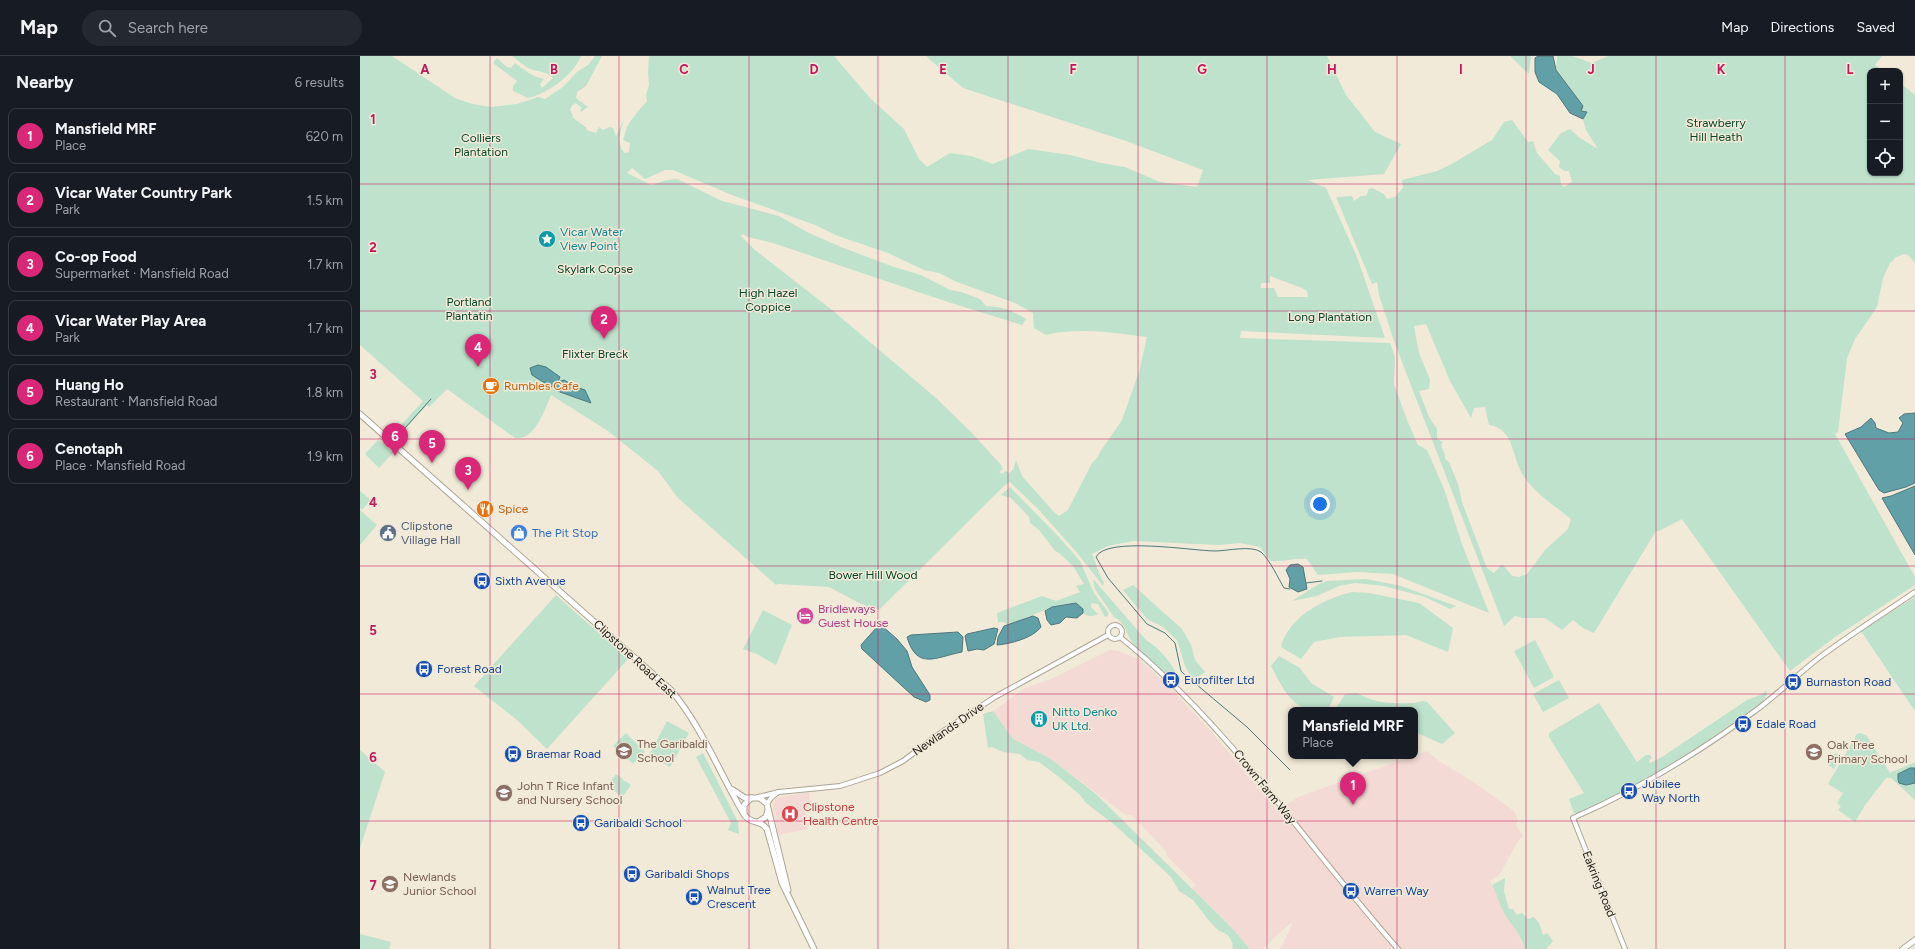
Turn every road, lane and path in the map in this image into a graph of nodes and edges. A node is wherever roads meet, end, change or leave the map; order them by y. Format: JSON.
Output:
{"nodes":[{"id":1,"x":360,"y":414,"type":"edge"},
{"id":2,"x":1915,"y":592,"type":"edge"},
{"id":3,"x":1108,"y":635,"type":"junction"},
{"id":4,"x":1120,"y":637,"type":"junction"},
{"id":5,"x":731,"y":788,"type":"junction"},
{"id":6,"x":779,"y":792,"type":"junction"},
{"id":7,"x":758,"y":797,"type":"junction"},
{"id":8,"x":751,"y":798,"type":"junction"},
{"id":9,"x":768,"y":806,"type":"junction"},
{"id":10,"x":745,"y":816,"type":"junction"},
{"id":11,"x":758,"y":822,"type":"junction"},
{"id":12,"x":793,"y":908,"type":"junction"},
{"id":13,"x":1915,"y":940,"type":"edge"},
{"id":14,"x":814,"y":949,"type":"edge"},
{"id":15,"x":1398,"y":949,"type":"edge"},
{"id":16,"x":1625,"y":949,"type":"edge"},
{"id":17,"x":1903,"y":949,"type":"edge"}],
"edges":[{"from":1,"to":5,"type":"main road","name":"Clipstone Road East"},
{"from":2,"to":16,"type":"street","name":"Eakring Road"},
{"from":3,"to":4,"type":"street"},
{"from":3,"to":4,"type":"street"},
{"from":3,"to":6,"type":"street","name":"Newlands Drive"},
{"from":4,"to":15,"type":"street","name":"Crown Farm Way"},
{"from":5,"to":8,"type":"main road"},
{"from":5,"to":10,"type":"main road","name":"Clipstone Road East"},
{"from":6,"to":7,"type":"street","name":"Newlands Drive"},
{"from":6,"to":9,"type":"street"},
{"from":7,"to":8,"type":"main road"},
{"from":7,"to":9,"type":"main road"},
{"from":8,"to":10,"type":"main road"},
{"from":9,"to":11,"type":"main road"},
{"from":9,"to":12,"type":"main road"},
{"from":10,"to":11,"type":"main road"},
{"from":11,"to":12,"type":"main road"},
{"from":12,"to":14,"type":"main road"},
{"from":13,"to":17,"type":"main road"}]}
